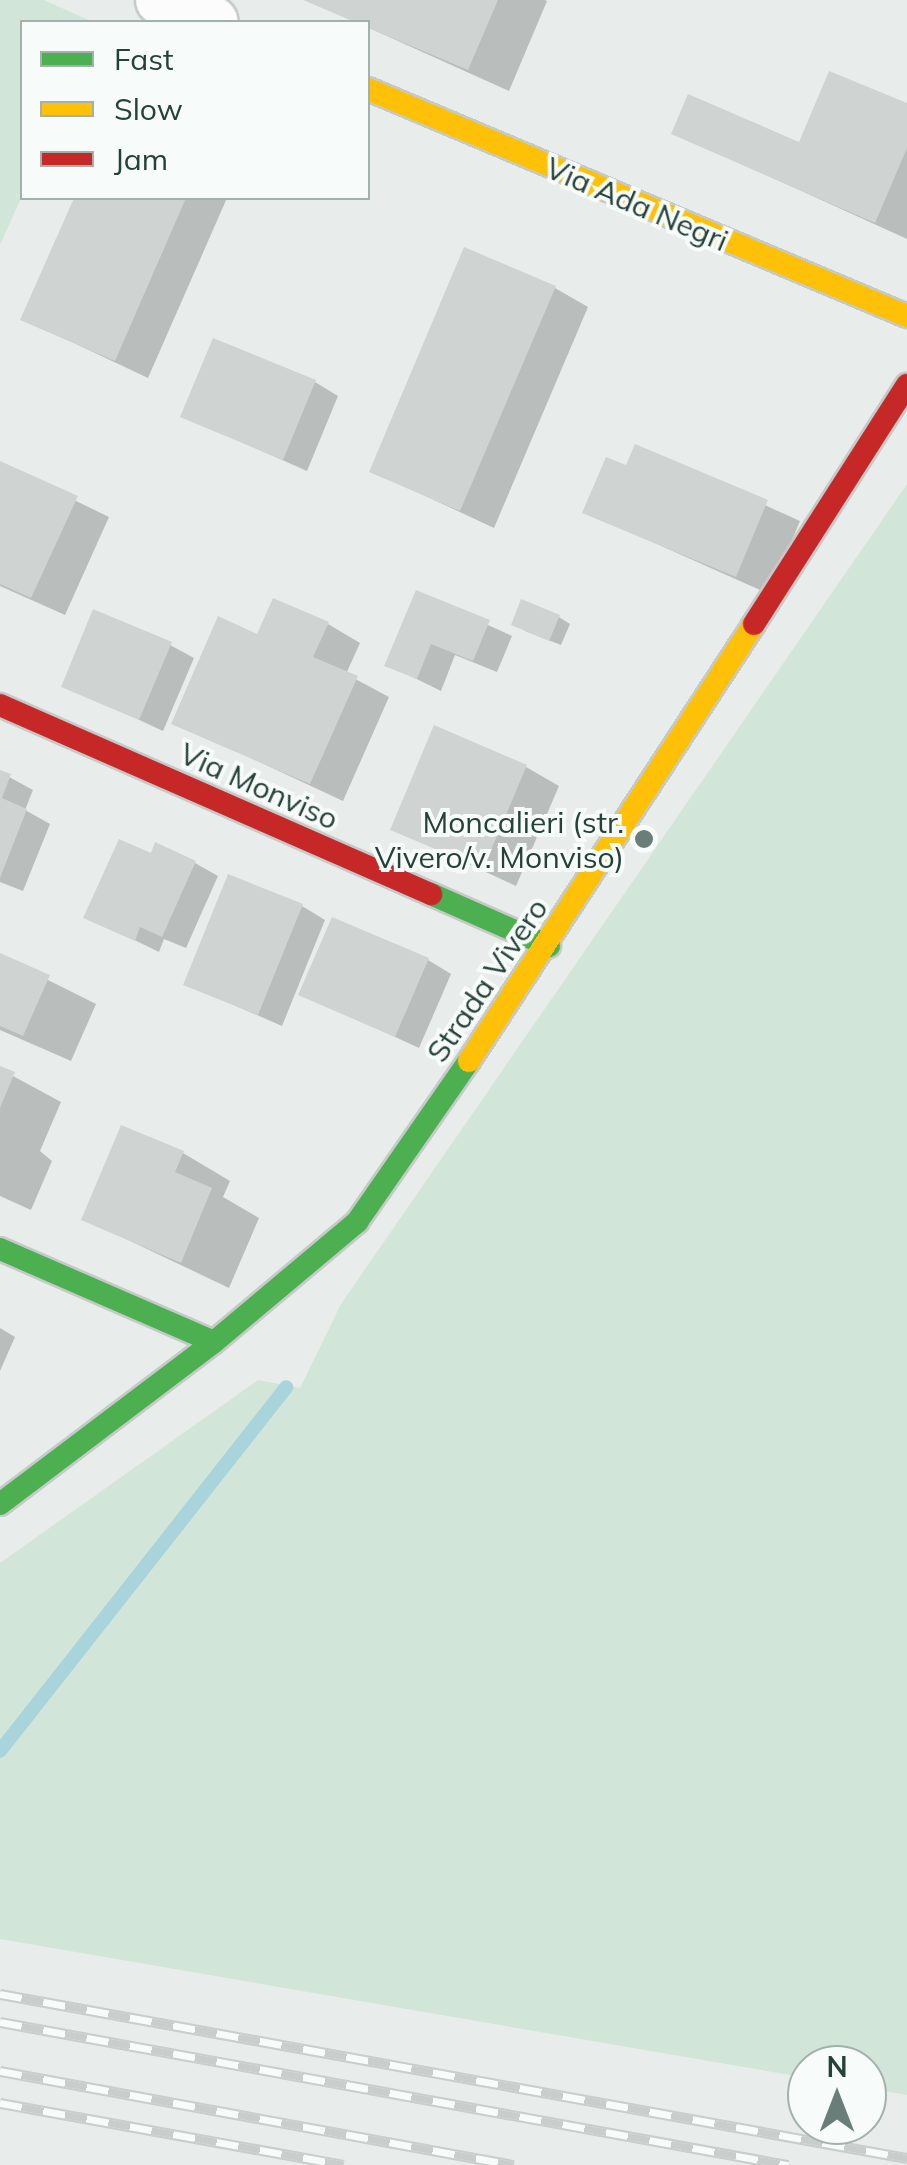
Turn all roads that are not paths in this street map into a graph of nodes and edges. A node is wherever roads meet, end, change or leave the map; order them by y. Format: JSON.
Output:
{"nodes":[{"id":1,"x":160,"y":0,"type":"edge"},
{"id":2,"x":208,"y":20,"type":"edge"},
{"id":3,"x":370,"y":90,"type":"edge"},
{"id":4,"x":907,"y":316,"type":"edge"},
{"id":5,"x":907,"y":385,"type":"edge"},
{"id":6,"x":0,"y":705,"type":"edge"},
{"id":7,"x":549,"y":946,"type":"junction"},
{"id":8,"x":0,"y":1249,"type":"edge"},
{"id":9,"x":214,"y":1342,"type":"junction"},
{"id":10,"x":0,"y":1504,"type":"edge"}],
"edges":[{"from":1,"to":2,"type":"street"},
{"from":3,"to":4,"type":"street","name":"Via Ada Negri"},
{"from":5,"to":7,"type":"street","name":"Strada Vivero"},
{"from":6,"to":7,"type":"street","name":"Via Monviso"},
{"from":7,"to":9,"type":"street","name":"Strada Vivero"},
{"from":8,"to":9,"type":"street"},
{"from":9,"to":10,"type":"street","name":"Strada Vivero"}]}
